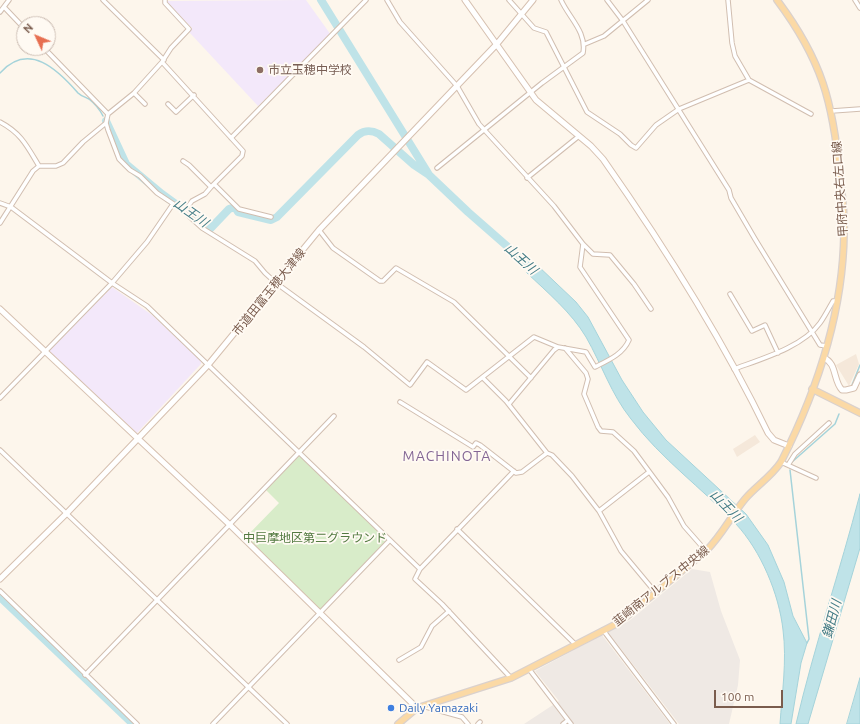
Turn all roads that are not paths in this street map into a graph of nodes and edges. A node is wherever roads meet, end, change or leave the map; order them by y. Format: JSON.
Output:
{"nodes":[{"id":1,"x":9,"y":0,"type":"edge"},
{"id":2,"x":103,"y":0,"type":"edge"},
{"id":3,"x":165,"y":0,"type":"edge"},
{"id":4,"x":366,"y":0,"type":"edge"},
{"id":5,"x":387,"y":0,"type":"edge"},
{"id":6,"x":464,"y":0,"type":"edge"},
{"id":7,"x":509,"y":0,"type":"edge"},
{"id":8,"x":533,"y":0,"type":"edge"},
{"id":9,"x":561,"y":0,"type":"edge"},
{"id":10,"x":607,"y":0,"type":"edge"},
{"id":11,"x":648,"y":0,"type":"edge"},
{"id":12,"x":728,"y":0,"type":"edge"},
{"id":13,"x":776,"y":0,"type":"edge"},
{"id":14,"x":855,"y":0,"type":"edge"},
{"id":15,"x":4,"y":7,"type":"junction"},
{"id":16,"x":860,"y":8,"type":"edge"},
{"id":17,"x":0,"y":12,"type":"edge"},
{"id":18,"x":520,"y":14,"type":"junction"},
{"id":19,"x":16,"y":20,"type":"edge"},
{"id":20,"x":623,"y":21,"type":"junction"},
{"id":21,"x":585,"y":44,"type":"junction"},
{"id":22,"x":496,"y":45,"type":"junction"},
{"id":23,"x":52,"y":56,"type":"edge"},
{"id":24,"x":163,"y":61,"type":"junction"},
{"id":25,"x":564,"y":66,"type":"junction"},
{"id":26,"x":749,"y":80,"type":"junction"},
{"id":27,"x":457,"y":86,"type":"junction"},
{"id":28,"x":134,"y":93,"type":"junction"},
{"id":29,"x":530,"y":94,"type":"junction"},
{"id":30,"x":194,"y":95,"type":"junction"},
{"id":31,"x":145,"y":104,"type":"dead end"},
{"id":32,"x":168,"y":104,"type":"dead end"},
{"id":33,"x":860,"y":108,"type":"edge"},
{"id":34,"x":679,"y":109,"type":"junction"},
{"id":35,"x":832,"y":111,"type":"junction"},
{"id":36,"x":108,"y":114,"type":"junction"},
{"id":37,"x":812,"y":114,"type":"dead end"},
{"id":38,"x":0,"y":122,"type":"edge"},
{"id":39,"x":106,"y":123,"type":"junction"},
{"id":40,"x":484,"y":130,"type":"junction"},
{"id":41,"x":579,"y":136,"type":"junction"},
{"id":42,"x":231,"y":138,"type":"junction"},
{"id":43,"x":183,"y":161,"type":"dead end"},
{"id":44,"x":39,"y":166,"type":"junction"},
{"id":45,"x":437,"y":168,"type":"dead end"},
{"id":46,"x":527,"y":178,"type":"junction"},
{"id":47,"x":213,"y":185,"type":"junction"},
{"id":48,"x":0,"y":203,"type":"edge"},
{"id":49,"x":173,"y":204,"type":"junction"},
{"id":50,"x":11,"y":207,"type":"junction"},
{"id":51,"x":184,"y":212,"type":"junction"},
{"id":52,"x":271,"y":217,"type":"dead end"},
{"id":53,"x":0,"y":223,"type":"edge"},
{"id":54,"x":319,"y":230,"type":"junction"},
{"id":55,"x":583,"y":244,"type":"junction"},
{"id":56,"x":276,"y":282,"type":"junction"},
{"id":57,"x":112,"y":283,"type":"junction"},
{"id":58,"x":730,"y":294,"type":"dead end"},
{"id":59,"x":838,"y":301,"type":"junction"},
{"id":60,"x":651,"y":308,"type":"dead end"},
{"id":61,"x":0,"y":309,"type":"edge"},
{"id":62,"x":813,"y":332,"type":"junction"},
{"id":63,"x":827,"y":346,"type":"junction"},
{"id":64,"x":558,"y":347,"type":"junction"},
{"id":65,"x":565,"y":348,"type":"junction"},
{"id":66,"x":45,"y":351,"type":"junction"},
{"id":67,"x":778,"y":353,"type":"junction"},
{"id":68,"x":510,"y":355,"type":"junction"},
{"id":69,"x":824,"y":358,"type":"junction"},
{"id":70,"x":208,"y":364,"type":"junction"},
{"id":71,"x":734,"y":369,"type":"junction"},
{"id":72,"x":860,"y":375,"type":"edge"},
{"id":73,"x":483,"y":378,"type":"junction"},
{"id":74,"x":531,"y":378,"type":"junction"},
{"id":75,"x":812,"y":389,"type":"junction"},
{"id":76,"x":0,"y":398,"type":"edge"},
{"id":77,"x":400,"y":402,"type":"dead end"},
{"id":78,"x":509,"y":404,"type":"junction"},
{"id":79,"x":860,"y":413,"type":"edge"},
{"id":80,"x":334,"y":416,"type":"dead end"},
{"id":81,"x":829,"y":423,"type":"dead end"},
{"id":82,"x":139,"y":438,"type":"junction"},
{"id":83,"x":788,"y":446,"type":"junction"},
{"id":84,"x":0,"y":450,"type":"edge"},
{"id":85,"x":299,"y":452,"type":"junction"},
{"id":86,"x":547,"y":453,"type":"junction"},
{"id":87,"x":781,"y":462,"type":"junction"},
{"id":88,"x":788,"y":465,"type":"junction"},
{"id":89,"x":514,"y":471,"type":"junction"},
{"id":90,"x":649,"y":472,"type":"junction"},
{"id":91,"x":816,"y":478,"type":"dead end"},
{"id":92,"x":599,"y":511,"type":"junction"},
{"id":93,"x":67,"y":513,"type":"junction"},
{"id":94,"x":230,"y":525,"type":"junction"},
{"id":95,"x":457,"y":529,"type":"junction"},
{"id":96,"x":390,"y":540,"type":"junction"},
{"id":97,"x":706,"y":551,"type":"junction"},
{"id":98,"x":420,"y":568,"type":"junction"},
{"id":99,"x":0,"y":580,"type":"edge"},
{"id":100,"x":0,"y":591,"type":"edge"},
{"id":101,"x":656,"y":593,"type":"junction"},
{"id":102,"x":157,"y":600,"type":"junction"},
{"id":103,"x":449,"y":611,"type":"junction"},
{"id":104,"x":320,"y":614,"type":"junction"},
{"id":105,"x":603,"y":630,"type":"junction"},
{"id":106,"x":576,"y":644,"type":"junction"},
{"id":107,"x":399,"y":660,"type":"dead end"},
{"id":108,"x":529,"y":669,"type":"junction"},
{"id":109,"x":85,"y":675,"type":"junction"},
{"id":110,"x":511,"y":678,"type":"junction"},
{"id":111,"x":248,"y":687,"type":"junction"},
{"id":112,"x":417,"y":708,"type":"junction"},
{"id":113,"x":568,"y":720,"type":"junction"},
{"id":114,"x":137,"y":724,"type":"edge"},
{"id":115,"x":213,"y":724,"type":"edge"},
{"id":116,"x":287,"y":724,"type":"edge"},
{"id":117,"x":398,"y":724,"type":"edge"},
{"id":118,"x":468,"y":724,"type":"edge"},
{"id":119,"x":563,"y":724,"type":"edge"},
{"id":120,"x":571,"y":724,"type":"edge"},
{"id":121,"x":674,"y":724,"type":"edge"}],
"edges":[{"from":1,"to":15,"type":"street"},
{"from":2,"to":24,"type":"street"},
{"from":3,"to":24,"type":"street"},
{"from":4,"to":42,"type":"street"},
{"from":5,"to":27,"type":"street"},
{"from":6,"to":22,"type":"street"},
{"from":7,"to":18,"type":"street"},
{"from":8,"to":18,"type":"street","name":"市道田富玉穂大津線"},
{"from":9,"to":21,"type":"street"},
{"from":10,"to":20,"type":"street"},
{"from":11,"to":20,"type":"street"},
{"from":12,"to":26,"type":"street"},
{"from":13,"to":35,"type":"main road","name":"甲府中央右左口線"},
{"from":14,"to":16,"type":"street"},
{"from":15,"to":17,"type":"street"},
{"from":15,"to":19,"type":"street"},
{"from":18,"to":22,"type":"street","name":"市道田富玉穂大津線"},
{"from":18,"to":25,"type":"street"},
{"from":20,"to":21,"type":"street"},
{"from":20,"to":34,"type":"street"},
{"from":21,"to":25,"type":"street"},
{"from":22,"to":27,"type":"street","name":"市道田富玉穂大津線"},
{"from":22,"to":29,"type":"street"},
{"from":23,"to":36,"type":"street"},
{"from":24,"to":28,"type":"street"},
{"from":24,"to":30,"type":"street"},
{"from":25,"to":29,"type":"street"},
{"from":25,"to":34,"type":"street"},
{"from":26,"to":34,"type":"street"},
{"from":26,"to":37,"type":"street"},
{"from":27,"to":40,"type":"street"},
{"from":27,"to":54,"type":"street","name":"市道田富玉穂大津線"},
{"from":28,"to":31,"type":"street"},
{"from":28,"to":36,"type":"street"},
{"from":29,"to":40,"type":"street"},
{"from":29,"to":41,"type":"street"},
{"from":30,"to":32,"type":"street"},
{"from":30,"to":42,"type":"street"},
{"from":33,"to":35,"type":"street"},
{"from":34,"to":62,"type":"street"},
{"from":35,"to":59,"type":"main road","name":"甲府中央右左口線"},
{"from":36,"to":39,"type":"street"},
{"from":38,"to":44,"type":"street"},
{"from":39,"to":44,"type":"street"},
{"from":39,"to":49,"type":"street"},
{"from":40,"to":45,"type":"street"},
{"from":40,"to":46,"type":"street"},
{"from":41,"to":46,"type":"street"},
{"from":41,"to":71,"type":"street"},
{"from":42,"to":47,"type":"street"},
{"from":43,"to":47,"type":"street"},
{"from":44,"to":50,"type":"street"},
{"from":46,"to":55,"type":"street"},
{"from":47,"to":51,"type":"street"},
{"from":47,"to":52,"type":"street"},
{"from":48,"to":50,"type":"street"},
{"from":49,"to":51,"type":"street"},
{"from":49,"to":57,"type":"street"},
{"from":50,"to":53,"type":"street"},
{"from":50,"to":57,"type":"street"},
{"from":51,"to":56,"type":"street"},
{"from":54,"to":56,"type":"street","name":"市道田富玉穂大津線"},
{"from":54,"to":68,"type":"street"},
{"from":55,"to":60,"type":"street"},
{"from":55,"to":65,"type":"street"},
{"from":56,"to":70,"type":"street","name":"市道田富玉穂大津線"},
{"from":56,"to":73,"type":"street"},
{"from":57,"to":66,"type":"street"},
{"from":57,"to":70,"type":"street"},
{"from":58,"to":67,"type":"street"},
{"from":59,"to":62,"type":"street"},
{"from":59,"to":63,"type":"main road","name":"甲府中央右左口線"},
{"from":61,"to":66,"type":"street"},
{"from":62,"to":63,"type":"street"},
{"from":62,"to":67,"type":"street"},
{"from":63,"to":69,"type":"main road","name":"甲府中央右左口線"},
{"from":64,"to":65,"type":"street"},
{"from":64,"to":68,"type":"street"},
{"from":64,"to":74,"type":"street"},
{"from":65,"to":90,"type":"street"},
{"from":66,"to":76,"type":"street"},
{"from":66,"to":82,"type":"street"},
{"from":67,"to":71,"type":"street"},
{"from":68,"to":73,"type":"street"},
{"from":68,"to":74,"type":"street"},
{"from":69,"to":72,"type":"street"},
{"from":69,"to":75,"type":"main road","name":"甲府中央右左口線"},
{"from":70,"to":82,"type":"street","name":"市道田富玉穂大津線"},
{"from":70,"to":85,"type":"street"},
{"from":71,"to":83,"type":"street"},
{"from":73,"to":78,"type":"street"},
{"from":74,"to":78,"type":"street"},
{"from":75,"to":79,"type":"main road"},
{"from":75,"to":83,"type":"main road","name":"韮崎南アルプス中央線"},
{"from":77,"to":89,"type":"street"},
{"from":78,"to":86,"type":"street"},
{"from":80,"to":85,"type":"street"},
{"from":81,"to":88,"type":"street"},
{"from":82,"to":93,"type":"street","name":"市道田富玉穂大津線"},
{"from":82,"to":94,"type":"street"},
{"from":83,"to":87,"type":"main road","name":"韮崎南アルプス中央線"},
{"from":84,"to":93,"type":"street"},
{"from":85,"to":94,"type":"street"},
{"from":85,"to":96,"type":"street"},
{"from":86,"to":89,"type":"street"},
{"from":86,"to":92,"type":"street"},
{"from":87,"to":88,"type":"street"},
{"from":87,"to":97,"type":"main road","name":"韮崎南アルプス中央線"},
{"from":88,"to":91,"type":"street"},
{"from":89,"to":95,"type":"street"},
{"from":90,"to":92,"type":"street"},
{"from":90,"to":97,"type":"street"},
{"from":92,"to":101,"type":"street"},
{"from":93,"to":99,"type":"street","name":"市道田富玉穂大津線"},
{"from":93,"to":102,"type":"street"},
{"from":94,"to":102,"type":"street"},
{"from":94,"to":104,"type":"street"},
{"from":95,"to":98,"type":"street"},
{"from":95,"to":106,"type":"street"},
{"from":96,"to":98,"type":"street"},
{"from":96,"to":104,"type":"street"},
{"from":97,"to":101,"type":"main road","name":"韮崎南アルプス中央線"},
{"from":98,"to":103,"type":"street"},
{"from":100,"to":109,"type":"street"},
{"from":101,"to":105,"type":"main road","name":"韮崎南アルプス中央線"},
{"from":102,"to":109,"type":"street"},
{"from":102,"to":111,"type":"street"},
{"from":103,"to":107,"type":"street"},
{"from":103,"to":110,"type":"street"},
{"from":104,"to":111,"type":"street"},
{"from":104,"to":112,"type":"street"},
{"from":105,"to":106,"type":"main road","name":"韮崎南アルプス中央線"},
{"from":105,"to":121,"type":"street"},
{"from":106,"to":108,"type":"main road","name":"韮崎南アルプス中央線"},
{"from":108,"to":110,"type":"main road","name":"韮崎南アルプス中央線"},
{"from":108,"to":113,"type":"street"},
{"from":109,"to":114,"type":"street"},
{"from":110,"to":112,"type":"main road","name":"韮崎南アルプス中央線"},
{"from":111,"to":115,"type":"street"},
{"from":111,"to":116,"type":"street"},
{"from":112,"to":117,"type":"main road","name":"韮崎南アルプス中央線"},
{"from":112,"to":118,"type":"street"},
{"from":113,"to":119,"type":"street"},
{"from":113,"to":120,"type":"street"}]}
